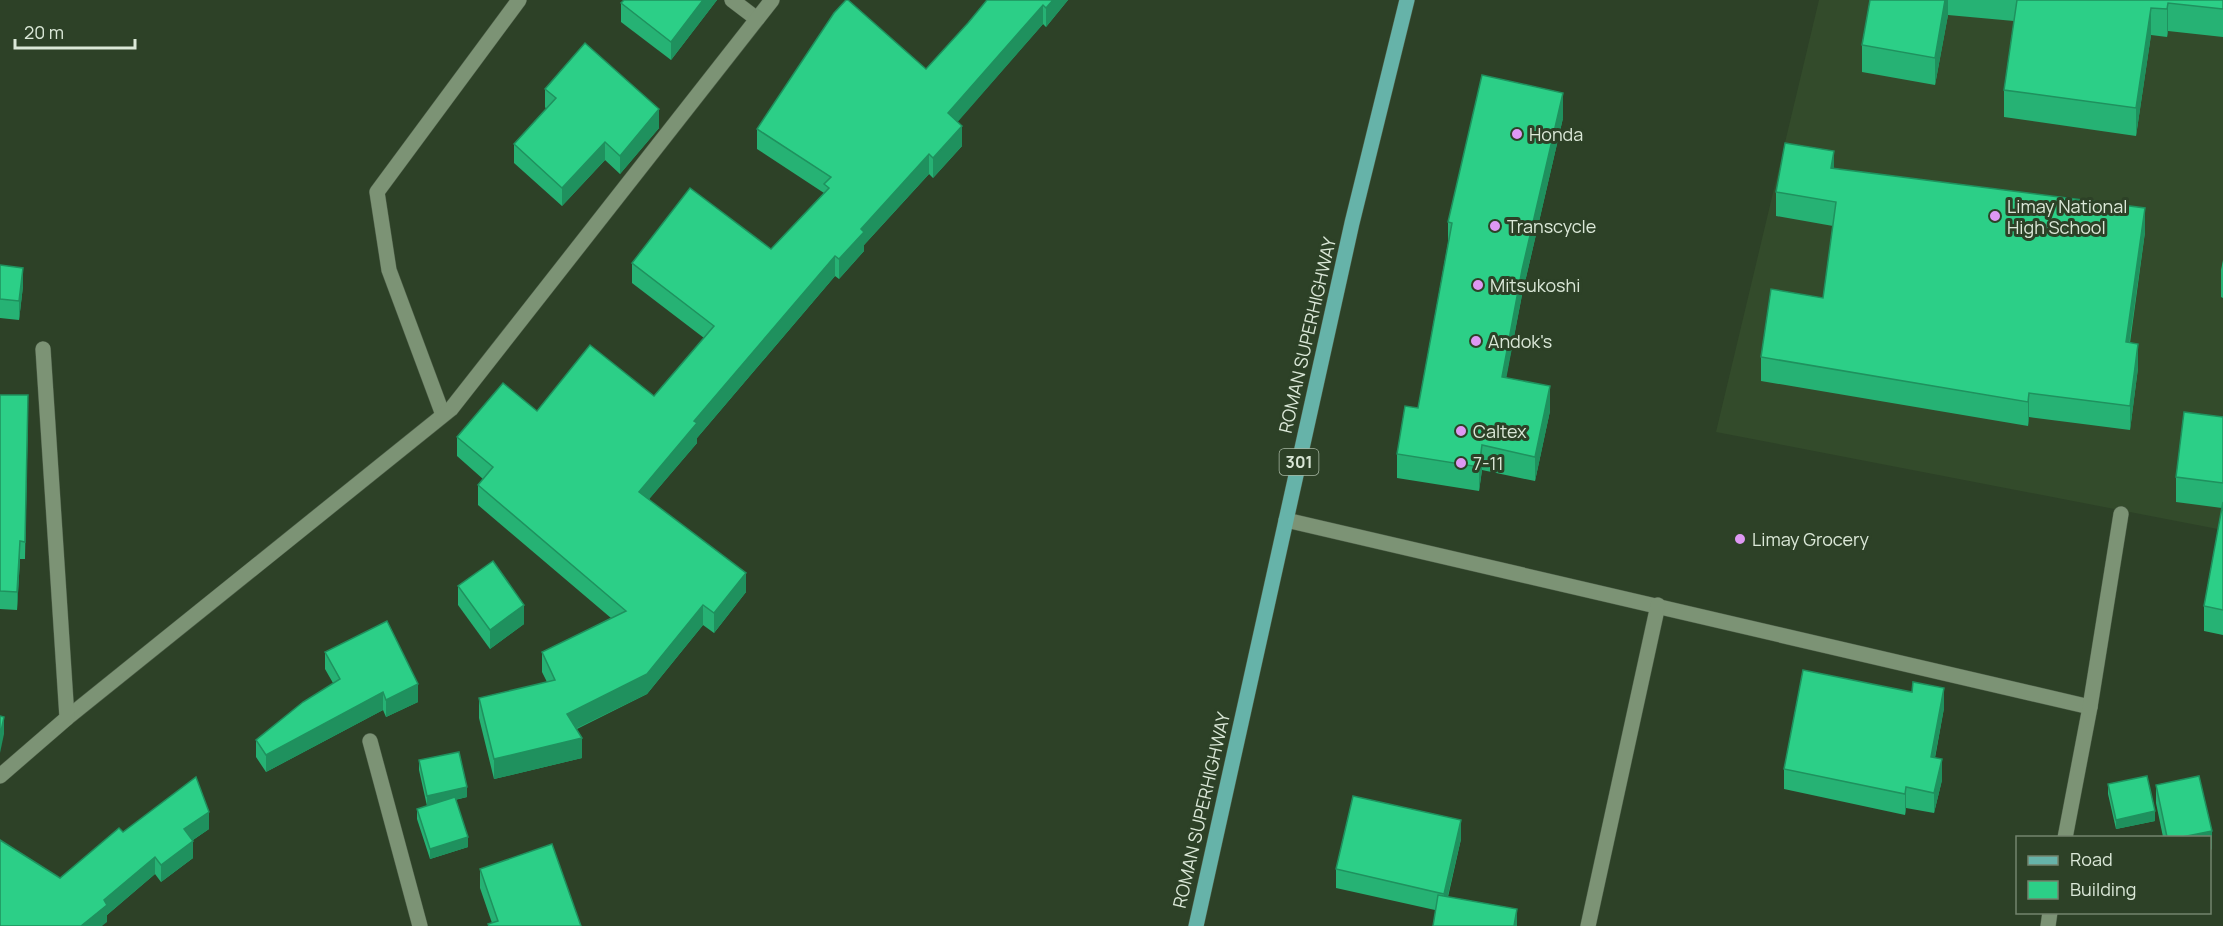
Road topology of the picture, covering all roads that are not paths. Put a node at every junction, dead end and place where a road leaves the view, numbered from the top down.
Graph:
1 (519, 0) edge
2 (732, 0) edge
3 (772, 0) edge
4 (1407, 0) edge
5 (757, 19) junction
6 (43, 349) dead end
7 (443, 416) junction
8 (2121, 514) dead end
9 (1286, 520) junction
10 (1658, 605) junction
11 (2090, 707) junction
12 (67, 718) junction
13 (370, 741) dead end
14 (0, 776) edge
15 (2065, 836) edge
16 (420, 926) edge
17 (1196, 926) edge
18 (1588, 926) edge

1 - 7 street
2 - 5 street
3 - 5 street
4 - 9 main road, ROMAN SUPERHIGHWAY / 301
5 - 7 street
6 - 12 street
7 - 12 street
8 - 11 street
9 - 10 street
9 - 17 main road, ROMAN SUPERHIGHWAY / 301
10 - 11 street
10 - 18 street
11 - 15 street
12 - 14 street
13 - 16 street

